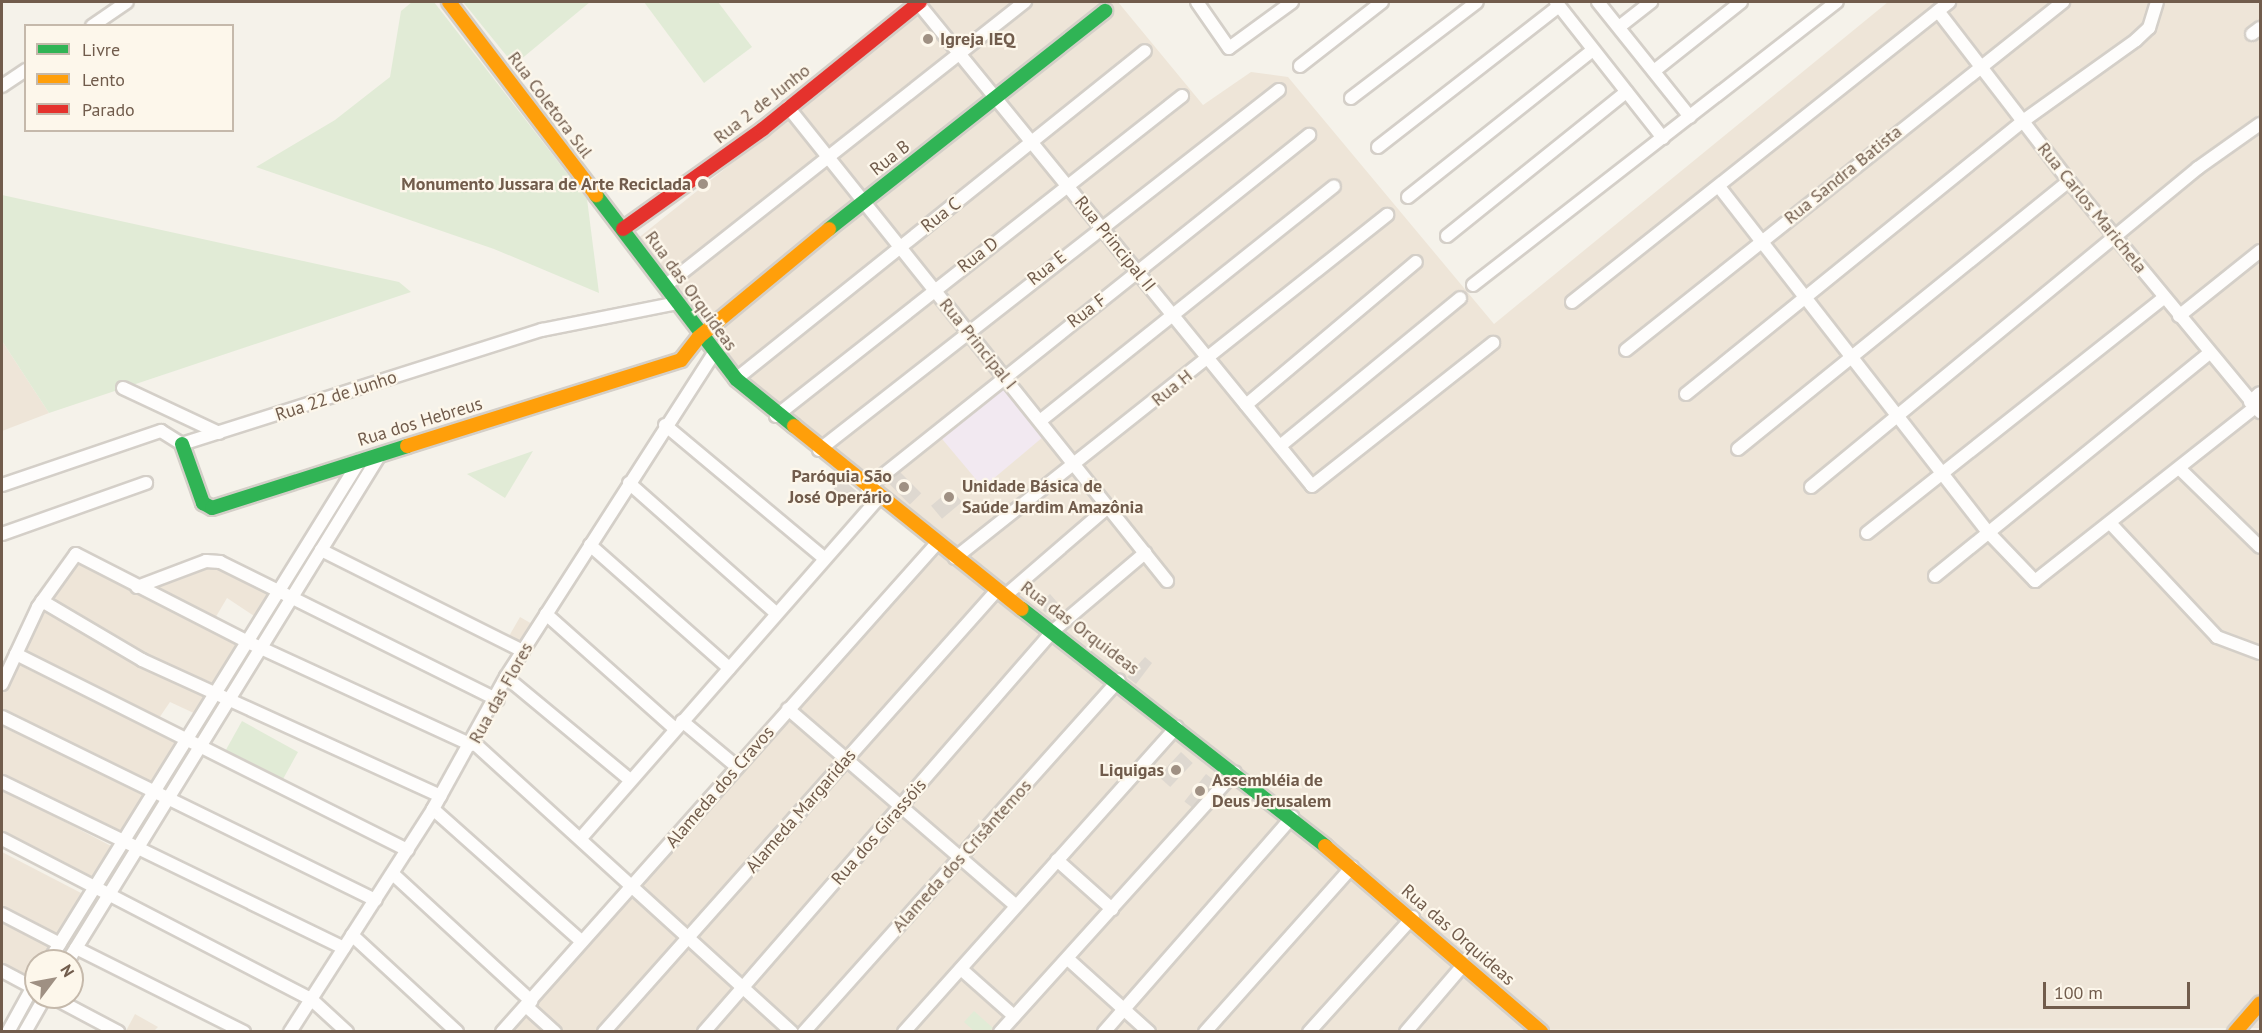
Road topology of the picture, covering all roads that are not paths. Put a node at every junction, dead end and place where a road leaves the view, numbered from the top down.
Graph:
1 (127, 2) edge
2 (449, 2) edge
3 (919, 2) edge
4 (1025, 2) edge
5 (1292, 2) edge
6 (1382, 2) edge
7 (1477, 2) edge
8 (1598, 2) edge
9 (1651, 2) edge
10 (1741, 2) edge
11 (1837, 2) edge
12 (1949, 2) edge
13 (2063, 2) edge
14 (2157, 2) edge
15 (1201, 3) edge
16 (1557, 4) edge
17 (1105, 11) dead end
18 (1938, 11) junction
19 (95, 24) edge
20 (1619, 27) junction
21 (1593, 50) junction
22 (1145, 51) dead end
23 (958, 52) junction
24 (1979, 65) junction
25 (1300, 66) dead end
26 (24, 71) edge
27 (1654, 71) junction
28 (2, 86) edge
29 (1279, 90) dead end
30 (1626, 92) junction
31 (1182, 96) dead end
32 (996, 98) junction
33 (1351, 98) dead end
34 (788, 107) junction
35 (1690, 117) junction
36 (2023, 121) junction
37 (2260, 124) edge
38 (1309, 135) dead end
39 (1662, 138) junction
40 (1032, 143) junction
41 (1378, 147) dead end
42 (831, 160) junction
43 (2069, 181) junction
44 (1068, 186) junction
45 (1334, 186) dead end
46 (1720, 188) junction
47 (1408, 197) dead end
48 (864, 201) junction
49 (1386, 214) dead end
50 (1100, 226) junction
51 (623, 230) junction
52 (1447, 236) dead end
53 (2115, 238) junction
54 (1762, 241) junction
55 (901, 247) junction
56 (2260, 250) edge
57 (1416, 262) dead end
58 (1138, 272) junction
59 (1473, 285) dead end
60 (665, 286) junction
61 (934, 288) junction
62 (1460, 298) dead end
63 (1807, 298) junction
64 (2164, 298) junction
65 (1572, 302) dead end
66 (676, 303) junction
67 (1172, 314) junction
68 (2179, 316) junction
69 (968, 330) junction
70 (699, 337) junction
71 (1493, 344) dead end
72 (1626, 350) dead end
73 (2209, 353) junction
74 (713, 355) junction
75 (1854, 357) junction
76 (1209, 359) junction
77 (1004, 375) junction
78 (736, 379) junction
79 (123, 388) dead end
80 (2260, 393) edge
81 (1686, 394) dead end
82 (1246, 405) junction
83 (2255, 407) edge
84 (1901, 414) junction
85 (776, 416) junction
86 (1040, 421) junction
87 (665, 425) junction
88 (219, 433) junction
89 (182, 444) junction
90 (1280, 446) junction
91 (1738, 448) dead end
92 (819, 450) junction
93 (380, 456) junction
94 (361, 459) junction
95 (1076, 466) junction
96 (2181, 470) junction
97 (1944, 471) junction
98 (146, 483) dead end
99 (629, 483) junction
100 (2, 485) edge
101 (1811, 487) dead end
102 (867, 488) junction
103 (879, 498) junction
104 (1109, 506) junction
105 (2111, 524) junction
106 (1988, 532) junction
107 (1867, 533) dead end
108 (2, 534) edge
109 (937, 543) junction
110 (590, 545) junction
111 (2260, 547) edge
112 (321, 550) junction
113 (1145, 553) junction
114 (824, 558) junction
115 (955, 558) junction
116 (1935, 576) dead end
117 (1167, 581) dead end
118 (137, 587) junction
119 (1002, 592) junction
120 (287, 595) junction
121 (42, 601) junction
122 (775, 612) junction
123 (546, 614) junction
124 (1053, 631) junction
125 (256, 645) junction
126 (523, 651) junction
127 (2260, 653) edge
128 (16, 654) junction
129 (729, 668) junction
130 (506, 677) junction
131 (1119, 680) junction
132 (2, 684) edge
133 (225, 694) junction
134 (498, 700) junction
135 (788, 709) junction
136 (2, 717) edge
137 (679, 725) junction
138 (1177, 727) junction
139 (188, 742) junction
140 (472, 743) junction
141 (200, 747) junction
142 (846, 759) junction
143 (737, 767) junction
144 (1235, 772) junction
145 (629, 779) junction
146 (2, 782) edge
147 (440, 796) junction
148 (160, 798) junction
149 (902, 807) junction
150 (433, 810) junction
151 (1292, 817) junction
152 (580, 838) junction
153 (2, 839) edge
154 (124, 843) junction
155 (138, 848) junction
156 (408, 850) junction
157 (960, 857) junction
158 (1057, 860) junction
159 (1352, 867) junction
160 (393, 874) junction
161 (634, 885) junction
162 (95, 890) junction
163 (107, 897) junction
164 (376, 900) junction
165 (1016, 906) junction
166 (1112, 909) junction
167 (2, 914) edge
168 (1413, 917) junction
169 (352, 935) junction
170 (691, 937) junction
171 (581, 941) junction
172 (60, 944) junction
173 (76, 948) joint
174 (344, 948) junction
175 (57, 949) edge
176 (1068, 959) junction
177 (1464, 964) junction
178 (961, 969) junction
179 (2, 971) edge
180 (24, 981) edge
181 (743, 987) junction
182 (311, 999) junction
183 (2260, 1003) edge
184 (528, 1004) junction
185 (24, 1005) edge
186 (38, 1009) edge
187 (75, 1009) edge
188 (1124, 1009) junction
189 (1014, 1016) junction
190 (8, 1032) edge
191 (25, 1032) edge
192 (118, 1032) edge
193 (244, 1032) edge
194 (290, 1032) edge
195 (347, 1032) edge
196 (457, 1032) edge
197 (502, 1032) edge
198 (555, 1032) edge
199 (604, 1032) edge
200 (704, 1032) edge
201 (792, 1032) edge
202 (804, 1032) edge
203 (904, 1032) edge
204 (1000, 1032) edge
205 (1104, 1032) edge
206 (1149, 1032) edge
207 (1205, 1032) edge
208 (1309, 1032) edge
209 (1406, 1032) edge
210 (1541, 1032) edge
211 (2235, 1032) edge

1 - 19 street
2 - 51 street, Rua Coletora Sul
3 - 23 street, Rua Principal II
3 - 34 street, Rua 2 de Junho
4 - 23 street
5 - 15 street
6 - 25 street
7 - 33 street
8 - 20 street
9 - 20 street
10 - 27 street
11 - 35 street
12 - 18 street
13 - 24 street, Rua Sandra Batista
14 - 36 street
16 - 21 street
16 - 41 street
17 - 32 street, Rua B
18 - 24 street, Rua Carlos Marichela
18 - 46 street
20 - 27 street
21 - 30 street
21 - 47 street
22 - 40 street, Rua C
23 - 32 street, Rua Principal II
23 - 42 street
24 - 36 street, Rua Carlos Marichela
24 - 54 street, Rua Sandra Batista
26 - 28 street
27 - 35 street
29 - 50 street, Rua E
30 - 39 street
30 - 52 street
31 - 44 street, Rua D
32 - 40 street, Rua Principal II
32 - 48 street, Rua B
34 - 42 street, Rua Principal I
34 - 51 street, Rua 2 de Junho
35 - 39 street
36 - 43 street, Rua Carlos Marichela
36 - 63 street
37 - 53 street
38 - 58 street, Rua F
39 - 59 street
40 - 44 street, Rua Principal II
40 - 55 street, Rua C
42 - 48 street, Rua Principal I
42 - 60 street
43 - 53 street, Rua Carlos Marichela
43 - 75 street
44 - 50 street, Rua Principal II
44 - 61 street, Rua D
45 - 67 street
46 - 54 street
46 - 65 street
48 - 55 street, Rua Principal I
48 - 70 street, Rua B
49 - 76 street, Rua H
50 - 58 street, Rua Principal II
50 - 69 street, Rua E
51 - 60 street, Rua das Orquideas
53 - 64 street, Rua Carlos Marichela
53 - 84 street
54 - 63 street
54 - 72 street, Rua Sandra Batista
55 - 61 street, Rua Principal I
55 - 78 street, Rua C
56 - 68 street
57 - 82 street
58 - 67 street, Rua Principal II
58 - 77 street, Rua F
60 - 66 street, Rua das Orquideas
61 - 69 street, Rua Principal I
61 - 85 street, Rua D
62 - 90 street
63 - 75 street
63 - 81 street
64 - 68 street, Rua Carlos Marichela
64 - 97 street
66 - 70 street, Rua das Orquideas
66 - 88 street, Rua 22 de Junho
67 - 76 street, Rua Principal II
67 - 86 street
68 - 73 street, Rua Carlos Marichela
69 - 77 street, Rua Principal I
69 - 92 street, Rua E
70 - 74 street, Rua das Orquideas
70 - 93 street, Rua dos Hebreus
71 - 90 street, Rua Principal II
73 - 83 street, Rua Carlos Marichela
73 - 106 street
74 - 78 street, Rua das Orquideas
74 - 87 street, Rua das Flores
75 - 84 street
75 - 91 street
76 - 82 street, Rua Principal II
76 - 95 street, Rua H
77 - 86 street, Rua Principal I
77 - 102 street, Rua F
78 - 85 street, Rua das Orquideas
79 - 88 street
80 - 83 street
82 - 90 street, Rua Principal II
83 - 96 street
84 - 97 street
84 - 101 street
85 - 92 street, Rua das Orquideas
86 - 95 street, Rua Principal I
87 - 99 street, Rua das Flores
87 - 114 street
88 - 89 street, Rua 22 de Junho
89 - 94 street, Rua dos Hebreus
89 - 100 street
92 - 102 street, Rua das Orquideas
93 - 94 street, Rua dos Hebreus
93 - 112 street
94 - 120 street
95 - 104 street, Rua Principal I
95 - 115 street, Rua H
96 - 105 street
96 - 111 street
97 - 106 street
97 - 107 street
98 - 108 street
99 - 110 street, Rua das Flores
99 - 122 street
102 - 103 street, Rua das Orquideas
103 - 109 street, Rua das Orquideas
103 - 114 street
104 - 113 street, Rua Principal I
104 - 119 street, Alameda Margaridas
105 - 106 street
105 - 127 street
106 - 116 street
109 - 115 street, Rua das Orquideas
109 - 135 street, Alameda dos Cravos
110 - 123 street, Rua das Flores
110 - 129 street
112 - 120 street
112 - 126 street
113 - 117 street, Rua Principal I
113 - 124 street, Rua dos Girassóis
114 - 122 street
115 - 119 street, Rua das Orquideas
118 - 120 street
118 - 121 street
118 - 125 street
119 - 124 street, Rua das Orquideas
119 - 142 street, Alameda Margaridas
120 - 125 street
120 - 134 street
121 - 128 street
121 - 133 street
122 - 129 street
123 - 126 street, Rua das Flores
123 - 137 street
124 - 131 street, Rua das Orquideas
124 - 149 street, Rua dos Girassóis
125 - 133 street
125 - 140 street
126 - 130 street, Rua das Flores
128 - 132 street
128 - 139 street
129 - 137 street
130 - 134 street, Rua das Flores
130 - 145 street
131 - 138 street, Rua das Orquideas
131 - 157 street, Alameda dos Crisântemos
133 - 139 street
133 - 141 street
133 - 147 street
134 - 140 street, Rua das Flores
135 - 142 street
135 - 143 street, Alameda dos Cravos
136 - 148 street
137 - 143 street
137 - 145 street
138 - 144 street, Rua das Orquideas
138 - 158 street
139 - 141 street
139 - 148 street
140 - 147 street, Rua das Flores
140 - 152 street
141 - 148 street
141 - 156 street
142 - 149 street
142 - 170 street, Alameda Margaridas
143 - 161 street, Alameda dos Cravos
144 - 151 street, Rua das Orquideas
144 - 166 street
145 - 152 street
146 - 154 street
147 - 150 street, Rua das Flores
148 - 154 street
148 - 155 street
148 - 164 street
149 - 157 street
149 - 181 street, Rua dos Girassóis
150 - 156 street, Rua das Flores
150 - 171 street
151 - 159 street, Rua das Orquideas
151 - 188 street
152 - 161 street
153 - 162 street
154 - 155 street
154 - 162 street
155 - 163 street
155 - 174 street
156 - 160 street, Rua das Flores
157 - 165 street
157 - 202 street, Alameda dos Crisântemos
158 - 165 street
158 - 166 street
159 - 168 street, Rua das Orquideas
159 - 207 street
160 - 164 street, Rua das Flores
160 - 184 street
161 - 170 street
161 - 171 street, Alameda dos Cravos
162 - 163 street
162 - 172 street
163 - 173 street
163 - 182 street
164 - 169 street, Rua das Flores
165 - 178 street
166 - 176 street
167 - 172 street
168 - 177 street, Rua das Orquideas
168 - 208 street
169 - 174 street, Rua das Flores
169 - 196 street
170 - 181 street
170 - 199 street, Alameda Margaridas
171 - 184 street, Alameda dos Cravos
172 - 175 street
173 - 193 street
174 - 182 street, Rua das Flores
176 - 188 street
176 - 189 street
177 - 209 street
177 - 210 street, Rua das Orquideas
178 - 189 street
178 - 203 street
179 - 180 street
181 - 200 street, Rua dos Girassóis
181 - 201 street
182 - 194 street, Rua das Flores
182 - 195 street
183 - 211 street
184 - 197 street, Alameda dos Cravos
184 - 198 street
185 - 190 street
186 - 191 street
187 - 192 street
188 - 205 street
188 - 206 street
189 - 204 street

